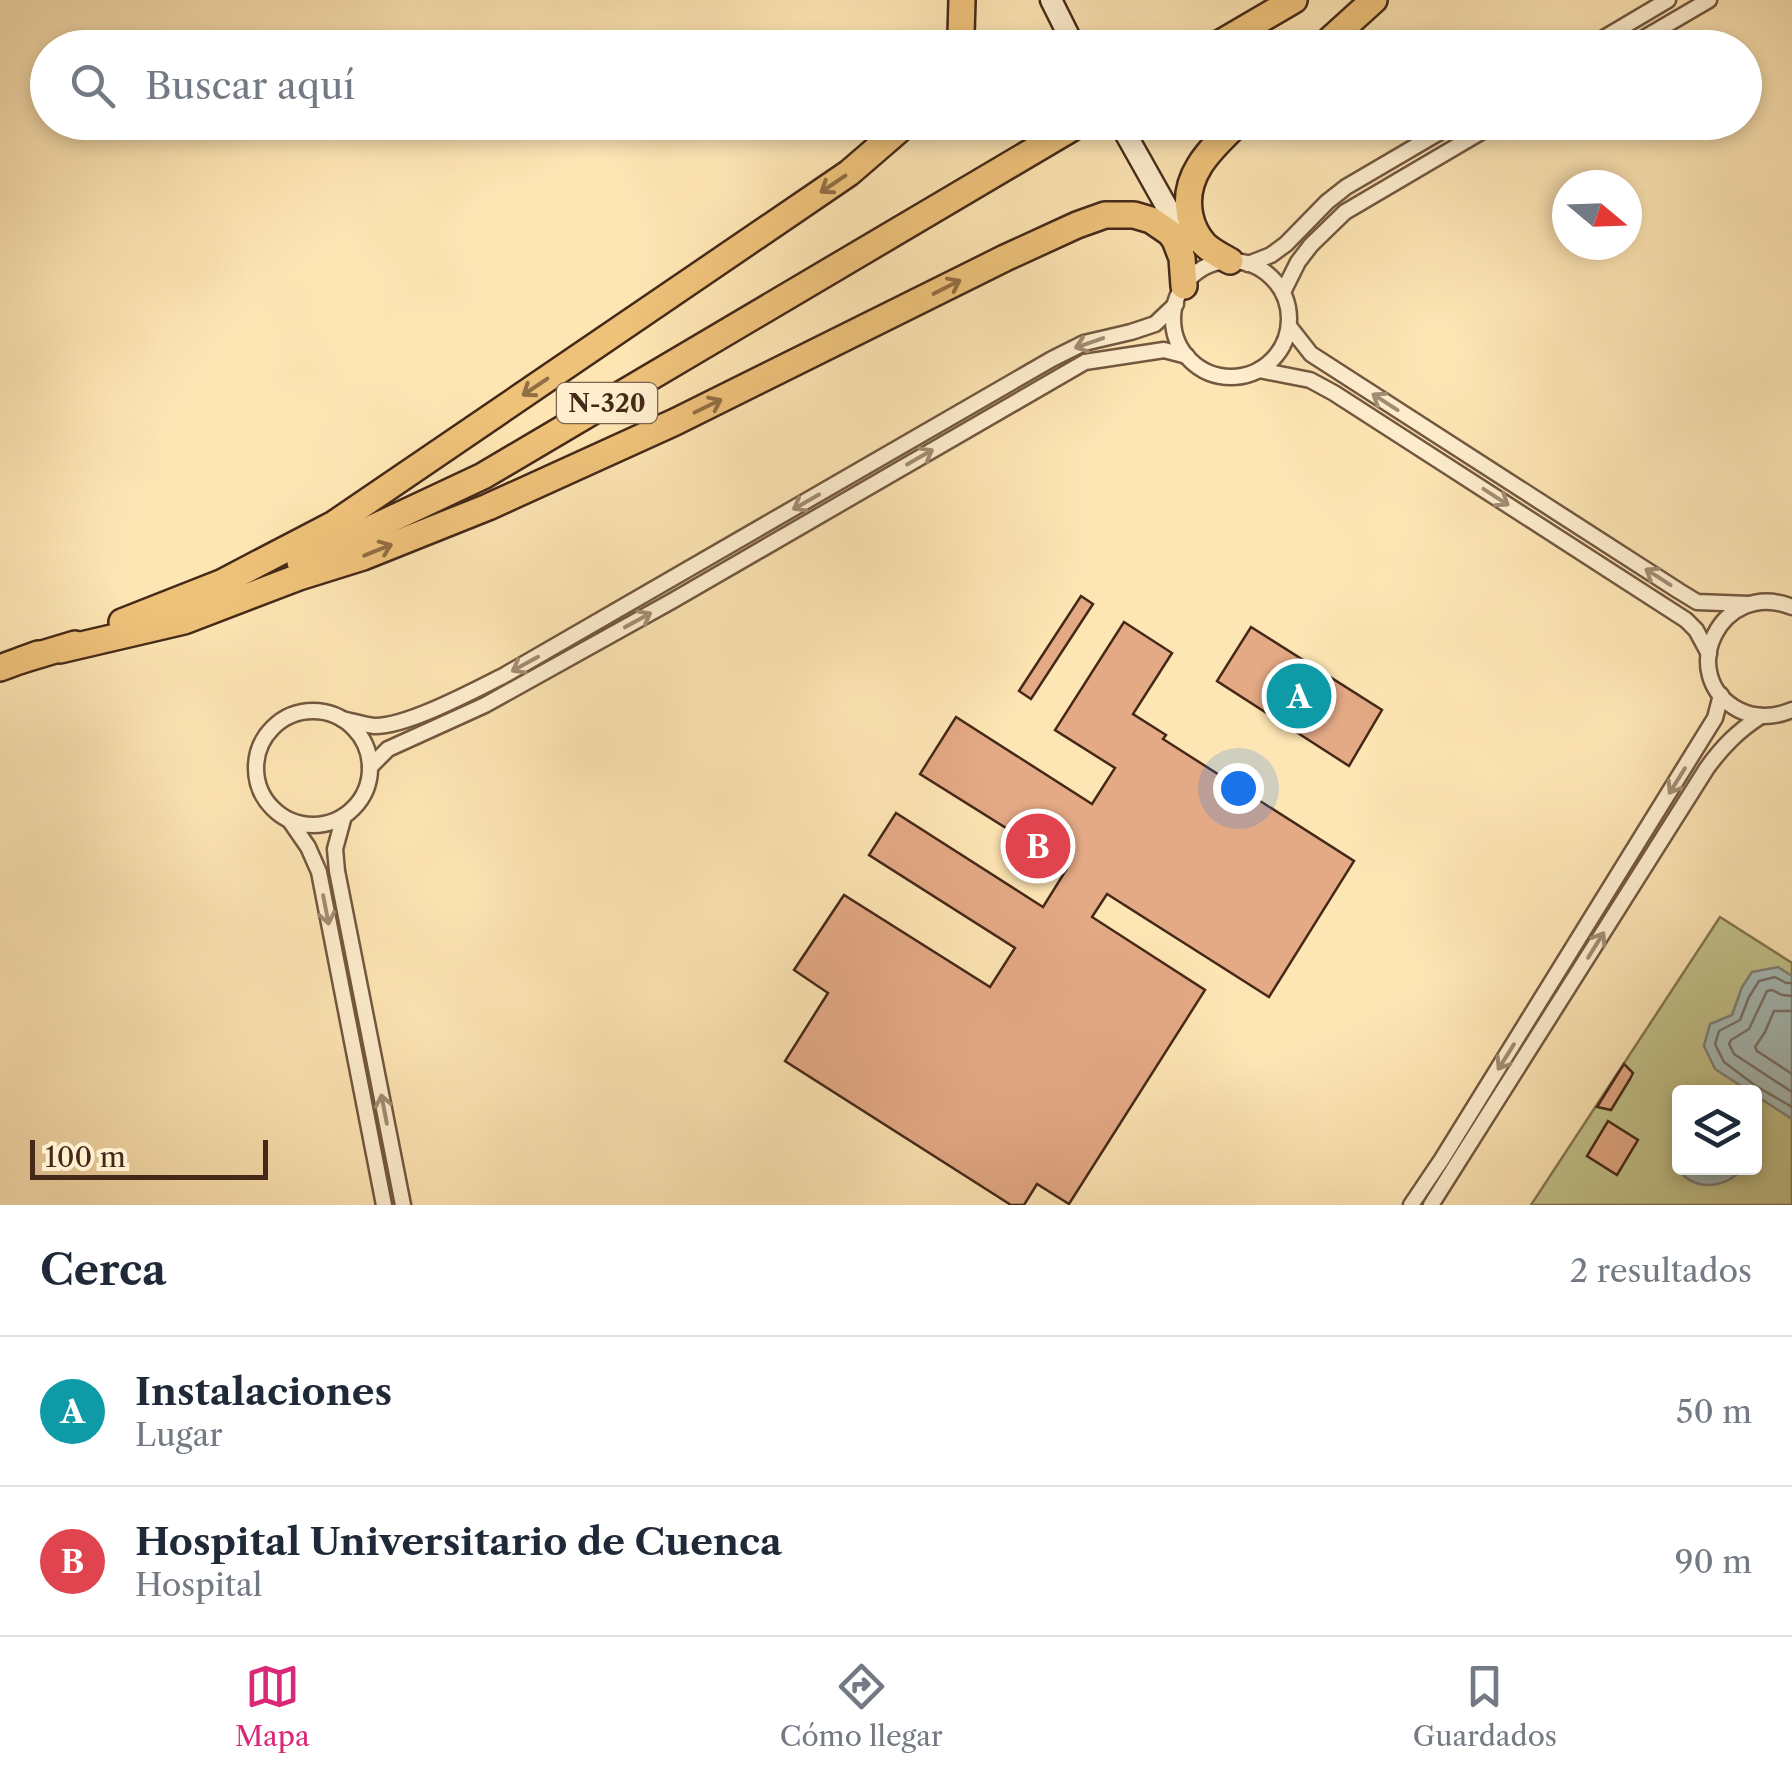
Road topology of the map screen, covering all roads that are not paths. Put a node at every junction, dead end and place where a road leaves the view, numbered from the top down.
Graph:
1 (962, 0) edge
2 (1294, 0) edge
3 (1374, 0) edge
4 (1668, 0) edge
5 (1709, 0) edge
6 (1050, 5) edge
7 (961, 30) edge
8 (1065, 30) edge
9 (1243, 30) edge
10 (1341, 30) edge
11 (1617, 30) edge
12 (1658, 30) edge
13 (887, 140) edge
14 (1052, 140) edge
15 (1129, 140) edge
16 (1222, 140) edge
17 (1426, 140) edge
18 (1467, 140) edge
19 (1184, 235) junction
20 (1232, 263) junction
21 (1185, 288) junction
22 (1283, 292) junction
23 (1289, 326) junction
24 (1187, 356) junction
25 (1258, 370) junction
26 (1792, 589) edge
27 (1772, 602) junction
28 (1748, 604) junction
29 (1792, 608) edge
30 (116, 631) junction
31 (60, 650) junction
32 (1709, 654) junction
33 (11, 664) edge
34 (1721, 695) junction
35 (1792, 710) edge
36 (1760, 716) junction
37 (342, 719) junction
38 (370, 766) junction
39 (344, 816) junction
40 (290, 820) junction
41 (384, 1205) edge
42 (403, 1205) edge
43 (1411, 1205) edge
44 (1432, 1205) edge

1 - 7 highway
2 - 9 highway
3 - 10 highway
4 - 11 street
5 - 12 street
6 - 8 street
13 -> 30 highway
14 - 31 highway, N-320
15 - 19 street
16 - 20 highway
17 - 20 street
18 - 22 street
19 - 20 street
19 - 21 street
20 - 21 street
20 - 22 street
21 - 24 street
30 -> 21 highway
21 -> 37 street
22 - 23 street
23 - 25 street
28 -> 23 street
24 - 25 street
38 -> 24 street
25 -> 32 street
26 - 27 street
27 - 28 street
27 - 29 street
28 - 32 street
30 - 31 highway, N-320
30 - 33 highway, N-320
31 - 33 highway, N-320
32 - 34 street
34 - 36 street
34 -> 43 street
35 - 36 street
44 -> 36 street
37 - 38 street
37 - 40 street
38 - 39 street
39 - 40 street
42 -> 39 street
40 -> 41 street

